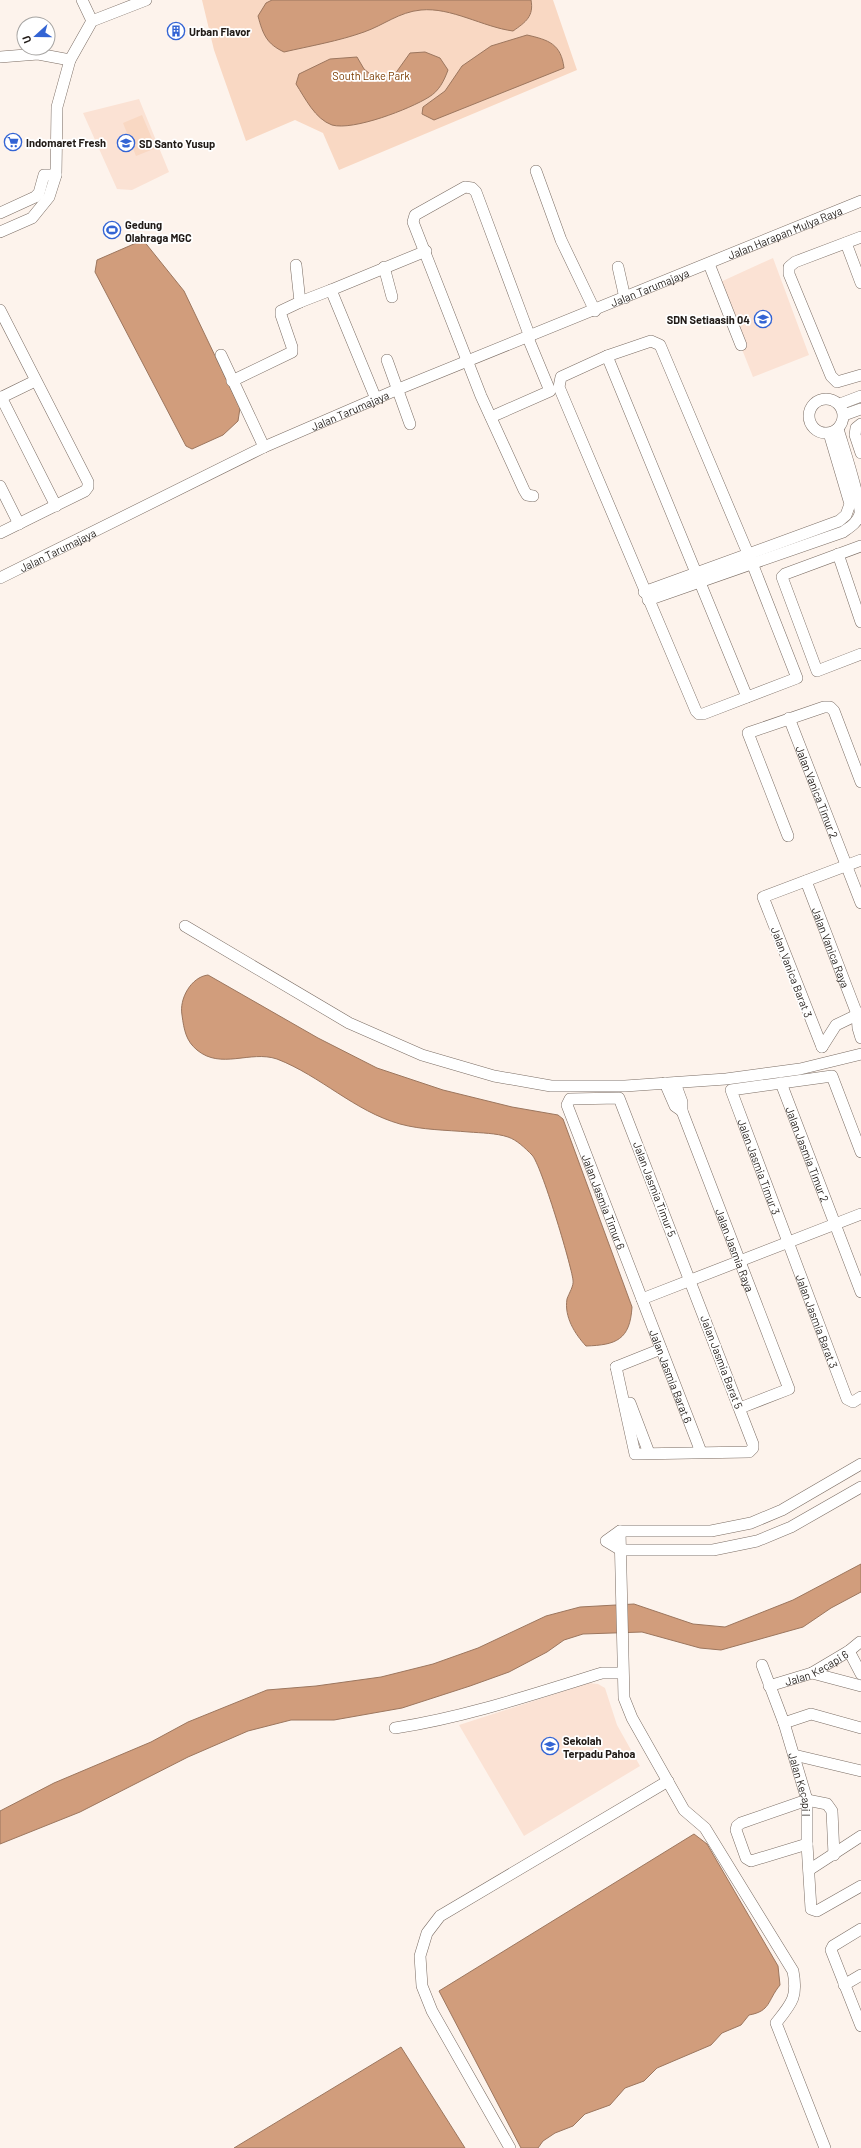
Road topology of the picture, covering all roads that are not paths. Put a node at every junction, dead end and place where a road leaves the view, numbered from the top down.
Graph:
1 (82, 0) edge
2 (146, 0) edge
3 (92, 21) junction
4 (0, 57) edge
5 (70, 60) junction
6 (536, 171) dead end
7 (56, 175) junction
8 (861, 201) edge
9 (0, 213) edge
10 (0, 232) edge
11 (860, 240) edge
12 (846, 243) junction
13 (426, 250) junction
14 (709, 264) junction
15 (296, 266) dead end
16 (384, 267) junction
17 (618, 267) dead end
18 (861, 283) edge
19 (331, 290) junction
20 (625, 294) junction
21 (392, 297) dead end
22 (300, 302) junction
23 (594, 309) junction
24 (1, 314) edge
25 (528, 335) junction
26 (741, 345) dead end
27 (221, 355) dead end
28 (607, 356) junction
29 (467, 358) junction
30 (387, 360) dead end
31 (861, 375) edge
32 (35, 381) junction
33 (232, 381) junction
34 (395, 386) junction
35 (375, 396) junction
36 (861, 396) edge
37 (1, 398) edge
38 (840, 404) junction
39 (861, 408) edge
40 (844, 416) junction
41 (491, 417) junction
42 (410, 424) dead end
43 (861, 424) edge
44 (834, 431) junction
45 (262, 442) junction
46 (861, 453) edge
47 (0, 486) edge
48 (533, 496) dead end
49 (56, 506) junction
50 (19, 524) junction
51 (0, 533) edge
52 (861, 545) edge
53 (838, 554) junction
54 (750, 559) junction
55 (0, 578) edge
56 (698, 578) junction
57 (646, 596) junction
58 (861, 622) edge
59 (861, 654) edge
60 (747, 697) junction
61 (789, 718) junction
62 (861, 782) edge
63 (788, 836) dead end
64 (861, 860) edge
65 (846, 865) junction
66 (806, 881) junction
67 (861, 903) edge
68 (185, 926) dead end
69 (860, 1016) edge
70 (861, 1038) edge
71 (861, 1054) edge
72 (670, 1083) junction
73 (781, 1083) junction
74 (567, 1105) joint
75 (861, 1152) edge
76 (861, 1214) edge
77 (835, 1224) junction
78 (788, 1242) junction
79 (740, 1261) junction
80 (690, 1280) junction
81 (861, 1292) edge
82 (642, 1299) junction
83 (661, 1349) junction
84 (616, 1367) junction
85 (861, 1397) edge
86 (740, 1408) junction
87 (701, 1452) junction
88 (649, 1454) junction
89 (861, 1464) edge
90 (861, 1487) edge
91 (621, 1550) junction
92 (860, 1642) dead end
93 (849, 1650) junction
94 (762, 1665) dead end
95 (622, 1673) junction
96 (812, 1673) junction
97 (861, 1674) edge
98 (769, 1686) junction
99 (861, 1686) edge
100 (784, 1723) junction
101 (395, 1728) dead end
102 (861, 1728) edge
103 (794, 1755) junction
104 (861, 1771) edge
105 (668, 1781) junction
106 (807, 1800) junction
107 (861, 1836) edge
108 (806, 1844) junction
109 (834, 1855) junction
110 (809, 1870) junction
111 (861, 1886) edge
112 (861, 1929) edge
113 (861, 1975) edge
114 (844, 1985) junction
115 (861, 2026) edge
116 (510, 2148) edge
117 (825, 2148) edge

1 - 3 street
2 - 3 street
3 - 5 street
4 - 5 street
5 - 7 street
6 - 23 street
7 - 9 street
7 - 10 street
8 - 14 street, Jalan Harapan Mulya Raya
11 - 12 street
12 - 18 street
12 - 31 street
13 - 16 street
13 - 25 street
13 - 29 street
14 - 20 street, Jalan Tarumajaya
14 - 26 street
15 - 22 street
16 - 19 street
16 - 21 street
17 - 20 street
19 - 22 street
19 - 35 street
20 - 23 street, Jalan Tarumajaya
22 - 33 street
23 - 25 street, Jalan Tarumajaya
24 - 32 street
25 - 29 street, Jalan Tarumajaya
25 - 41 street
27 - 33 street
28 - 54 street
28 - 56 street
28 - 57 street
29 - 34 street, Jalan Tarumajaya
29 - 41 street
30 - 34 street
32 - 37 street
32 - 49 street
33 - 45 street
34 - 35 street, Jalan Tarumajaya
34 - 42 street
35 - 45 street, Jalan Tarumajaya
36 - 38 street
37 - 49 street
38 - 40 street
38 - 44 street
39 - 40 street
40 - 44 street
41 - 48 street
43 - 46 street
44 - 54 street
45 - 55 street, Jalan Tarumajaya
47 - 50 street
49 - 50 street
50 - 51 street
52 - 53 street
53 - 58 street
53 - 59 street
54 - 56 street
54 - 60 street
56 - 57 street
56 - 60 street
57 - 60 street
61 - 62 street
61 - 63 street
61 - 65 street, Jalan Vanica Timur 2
64 - 65 street
65 - 66 street
65 - 67 street, Jalan Vanica Timur 2
66 - 69 street, Jalan Vanica Raya
66 - 69 street, Jalan Vanica Barat 3
68 - 72 street
69 - 70 street, Jalan Vanica Raya
71 - 72 street
72 - 79 street, Jalan Jasmia Raya
73 - 75 street
73 - 77 street, Jalan Jasmia Timur 2
73 - 78 street, Jalan Jasmia Timur 3
74 - 80 street, Jalan Jasmia Timur 5
74 - 82 street, Jalan Jasmia Timur 6
76 - 77 street
77 - 78 street
77 - 81 street, Jalan Jasmia Timur 2
78 - 79 street
78 - 85 street, Jalan Jasmia Barat 3
79 - 80 street
79 - 86 street, Jalan Jasmia Raya
80 - 82 street
80 - 86 street, Jalan Jasmia Barat 5
82 - 83 street, Jalan Jasmia Barat 6
83 - 84 street
83 - 87 street, Jalan Jasmia Barat 6
84 - 88 street
84 - 88 street
86 - 87 street, Jalan Jasmia Barat 5
87 - 88 street
89 - 91 street
90 - 91 street
91 - 95 street
92 - 93 street, Jalan Kecapi 6
93 - 96 street, Jalan Kecapi 6
93 - 97 street
94 - 98 street, Jalan Kecapi I
95 - 101 street
95 - 105 street
96 - 98 street, Jalan Kecapi 6
96 - 99 street
98 - 100 street, Jalan Kecapi I
100 - 102 street
100 - 103 street, Jalan Kecapi I
103 - 104 street
103 - 106 street, Jalan Kecapi I
105 - 116 street
105 - 117 street
106 - 108 street, Jalan Kecapi I
106 - 108 street
106 - 109 street
107 - 109 street
108 - 110 street, Jalan Kecapi I
109 - 110 street
110 - 111 street, Jalan Kecapi I
112 - 114 street
113 - 114 street
114 - 115 street

